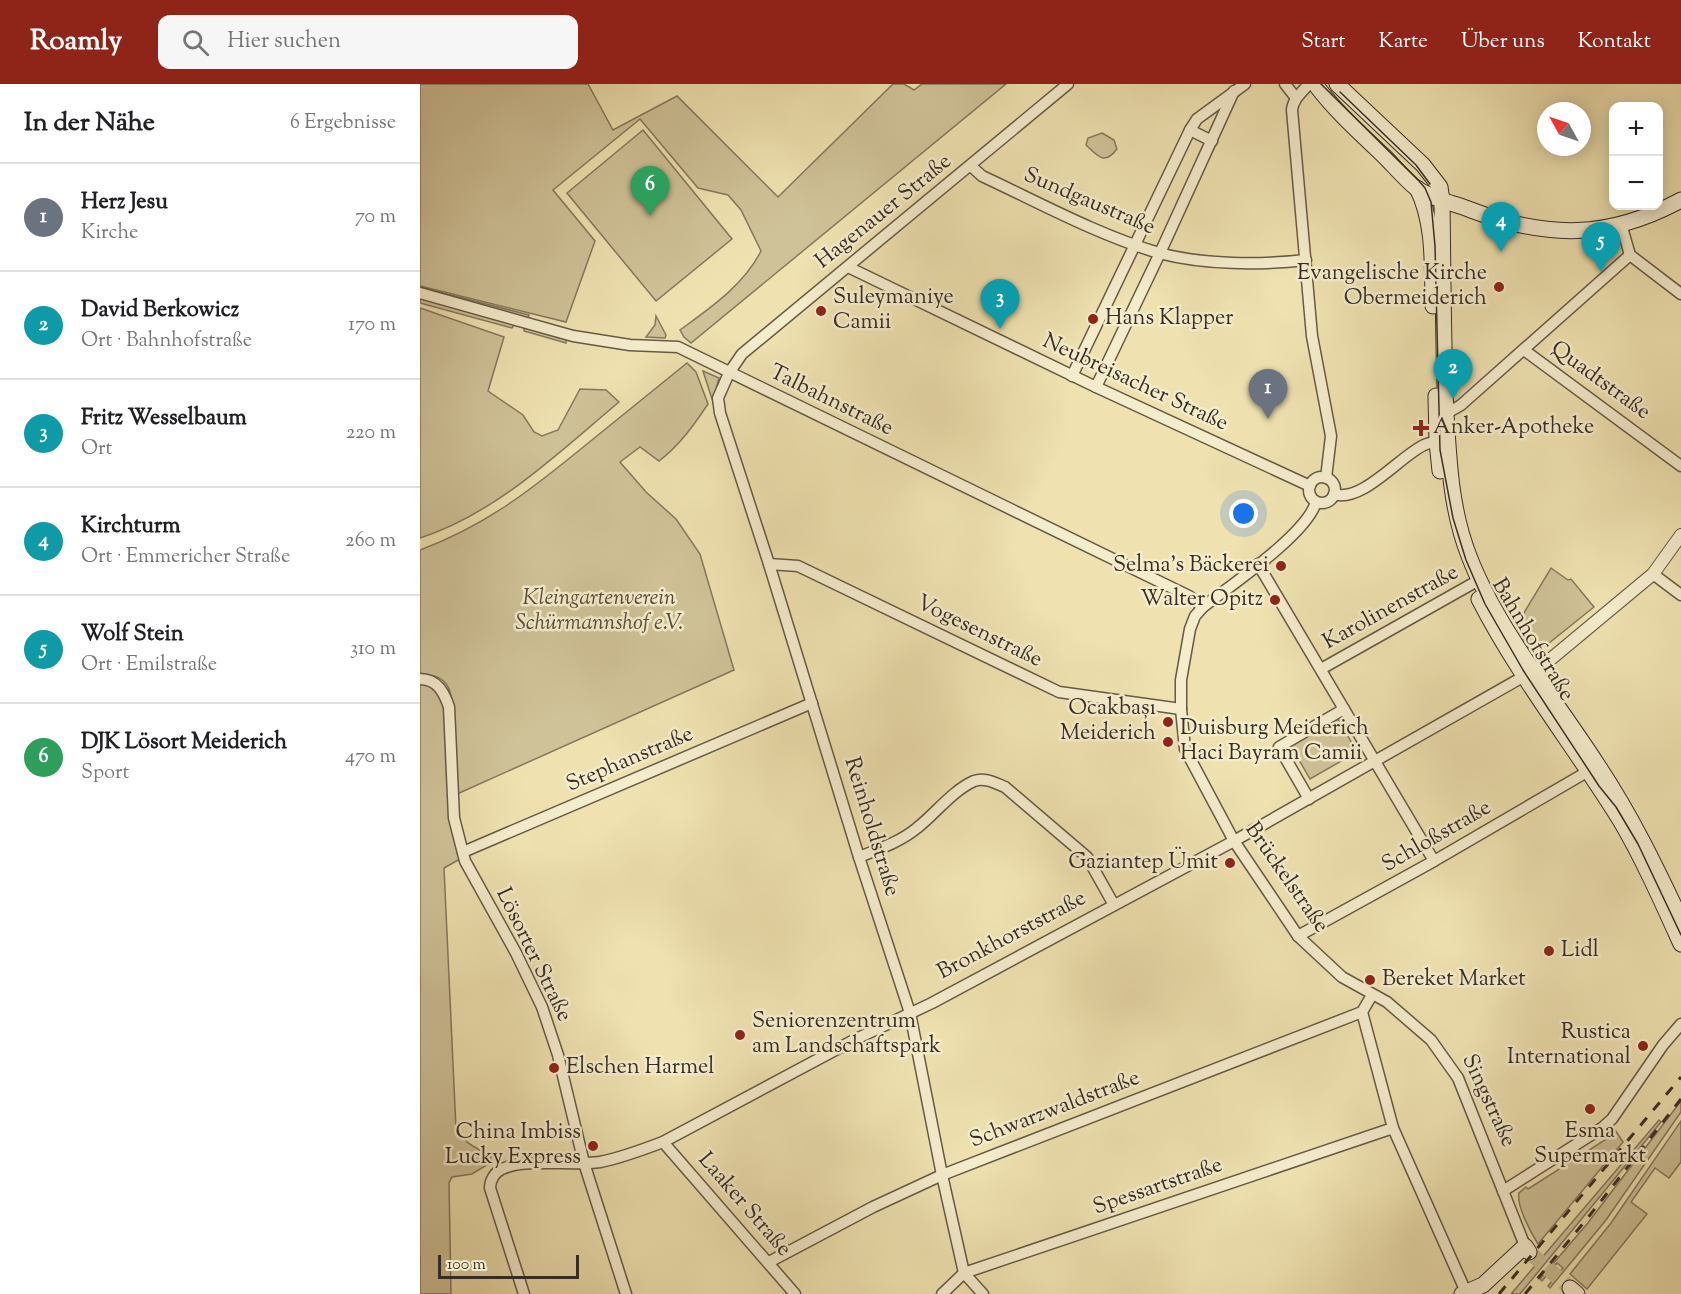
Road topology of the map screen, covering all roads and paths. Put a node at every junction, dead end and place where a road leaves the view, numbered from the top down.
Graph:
1 (1068, 84) edge
2 (1245, 84) edge
3 (1285, 84) edge
4 (1309, 84) edge
5 (1315, 84) edge
6 (1337, 84) edge
7 (1234, 91) junction
8 (1296, 98) junction
9 (1190, 130) junction
10 (1212, 141) junction
11 (971, 166) junction
12 (1433, 176) junction
13 (1417, 188) junction
14 (1681, 200) edge
15 (1442, 201) junction
16 (1470, 210) junction
17 (1621, 224) junction
18 (1135, 244) junction
19 (1160, 253) junction
20 (1630, 255) junction
21 (1306, 260) junction
22 (848, 267) junction
23 (420, 293) edge
24 (1681, 294) edge
25 (1524, 350) junction
26 (729, 373) junction
27 (1072, 376) junction
28 (1440, 376) junction
29 (1096, 387) junction
30 (1441, 413) junction
31 (1442, 442) junction
32 (1681, 466) edge
33 (1326, 478) junction
34 (1310, 486) junction
35 (1334, 494) junction
36 (1316, 502) junction
37 (1681, 535) edge
38 (769, 564) junction
39 (1258, 564) junction
40 (1653, 574) junction
41 (1475, 582) junction
42 (1681, 595) edge
43 (1203, 607) junction
44 (1321, 669) junction
45 (1529, 673) junction
46 (420, 679) edge
47 (812, 703) junction
48 (1181, 709) junction
49 (1344, 709) junction
50 (1374, 762) junction
51 (1590, 770) junction
52 (1615, 793) junction
53 (1308, 799) junction
54 (1234, 841) junction
55 (463, 852) junction
56 (859, 857) junction
57 (1434, 861) junction
58 (1114, 905) junction
59 (1681, 920) edge
60 (1298, 936) junction
61 (1681, 944) edge
62 (1372, 995) junction
63 (1362, 1012) junction
64 (910, 1013) junction
65 (1681, 1024) edge
66 (1393, 1128) junction
67 (663, 1142) junction
68 (584, 1163) junction
69 (942, 1175) junction
70 (1503, 1191) junction
71 (1527, 1249) joint
72 (769, 1262) junction
73 (964, 1273) junction
74 (1464, 1293) edge
75 (524, 1294) edge
76 (626, 1294) edge
77 (795, 1294) edge
78 (942, 1294) edge
79 (983, 1294) edge

1 - 11 street, Hagenauer Straße
2 - 7 street
3 - 8 street
4 - 8 street
5 - 13 main road
6 - 12 main road
7 - 9 street
7 - 10 street
8 - 21 street
9 - 10 street
9 - 18 street
10 - 19 street
11 - 18 street, Sundgaustraße
11 - 22 street, Hagenauer Straße
12 - 15 main road, Bahnhofstraße
12 - 16 main road
13 - 15 main road
13 - 28 main road, Bahnhofstraße
14 - 17 main road
15 - 16 main road
15 - 28 main road, Bahnhofstraße
16 - 17 main road
17 - 20 street
18 - 19 street, Sundgaustraße
18 - 27 street
19 - 21 street, Sundgaustraße
19 - 29 street
20 - 24 street
20 - 25 street
21 - 33 street
22 - 26 street, Hagenauer Straße
22 - 27 street, Neubreisacher Straße
23 - 26 street, Talbahnstraße
25 - 30 street
25 - 32 street, Quadtstraße
26 - 38 street, Reinholdstraße
26 - 43 street, Talbahnstraße
27 - 29 street, Neubreisacher Straße
28 - 30 main road, Bahnhofstraße
29 - 34 street, Neubreisacher Straße
30 - 31 main road, Bahnhofstraße
31 - 35 street
31 - 41 main road, Bahnhofstraße
33 - 34 street
33 - 35 street
34 - 36 street
35 - 36 street
36 - 39 street, Brückelstraße
37 - 40 street, Bronkhorststraße
38 - 47 street, Reinholdstraße
38 - 48 street, Vogesenstraße
39 - 43 street, Brückelstraße
39 - 44 street
40 - 42 street
40 - 45 street, Bronkhorststraße
41 - 44 street, Karolinenstraße
41 - 45 main road, Bahnhofstraße
43 - 48 street, Brückelstraße
44 - 49 street
45 - 50 street, Bronkhorststraße
45 - 51 main road, Bahnhofstraße
45 - 52 main road, Bahnhofstraße
46 - 55 street, Lösorter Straße
47 - 55 street, Stephanstraße
47 - 56 street, Reinholdstraße
48 - 54 street, Brückelstraße
49 - 50 street
49 - 53 street
50 - 53 street, Bronkhorststraße
50 - 57 street
51 - 52 street, Bahnhofstraße
51 - 57 street, Schloßstraße
51 - 61 main road, Bahnhofstraße
52 - 59 main road, Bahnhofstraße
53 - 54 street, Bronkhorststraße
54 - 58 street, Bronkhorststraße
54 - 60 street, Brückelstraße
55 - 68 street, Lösorter Straße
56 - 58 street
56 - 64 street, Reinholdstraße
57 - 60 street, Schloßstraße
58 - 64 street, Bronkhorststraße
60 - 62 street, Brückelstraße
62 - 63 street
62 - 70 street, Singstraße
63 - 66 street
63 - 69 street, Schwarzwaldstraße
64 - 67 street, Bronkhorststraße
64 - 69 street, Reinholdstraße
65 - 70 street
66 - 73 street, Spessartstraße
66 - 74 street
67 - 68 street, Bronkhorststraße
67 - 72 street, Laaker Straße
68 - 75 street, Bronkhorststraße
68 - 76 street, Lösorter Straße
69 - 72 street, Schwarzwaldstraße
69 - 73 street, Reinholdstraße
70 - 71 street, Singstraße
71 - 74 main road
72 - 77 street, Laaker Straße
73 - 78 street, Spessartstraße
73 - 79 street, Reinholdstraße

